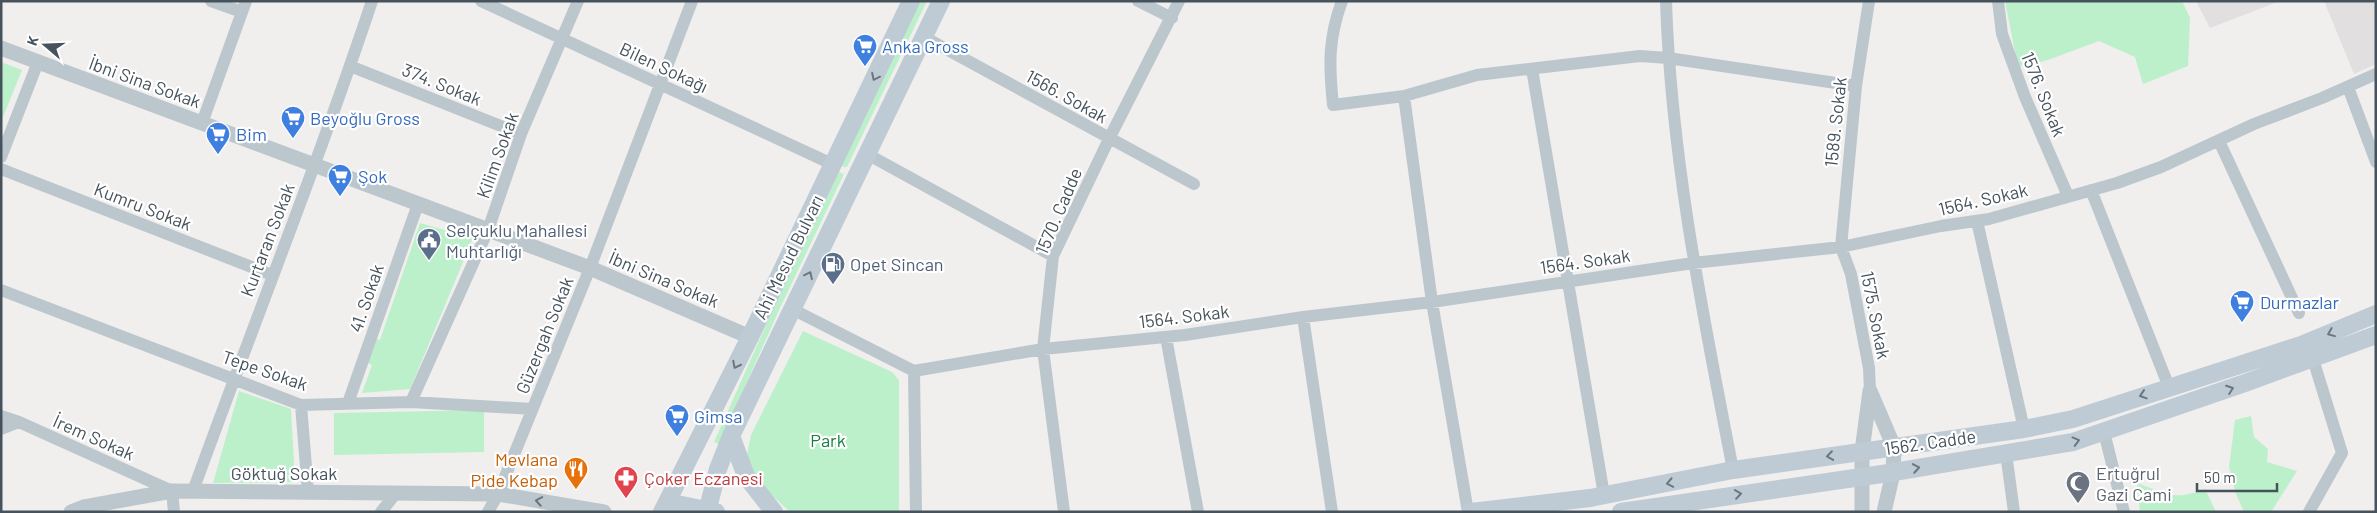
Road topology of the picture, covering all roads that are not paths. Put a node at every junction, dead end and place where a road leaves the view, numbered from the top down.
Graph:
1 (211, 1) edge
2 (372, 1) edge
3 (480, 1) edge
4 (578, 1) edge
5 (692, 1) edge
6 (911, 1) edge
7 (941, 1) edge
8 (1138, 1) edge
9 (1179, 1) edge
10 (1342, 1) edge
11 (1666, 1) edge
12 (1869, 1) edge
13 (1998, 1) edge
14 (244, 7) edge
15 (1172, 18) junction
16 (924, 37) junction
17 (562, 39) junction
18 (1, 48) edge
19 (1668, 58) junction
20 (38, 62) junction
21 (350, 66) junction
22 (1532, 69) junction
23 (2376, 74) edge
24 (661, 86) junction
25 (1856, 86) junction
26 (2348, 87) junction
27 (1404, 96) junction
28 (202, 123) junction
29 (521, 134) junction
30 (1109, 139) junction
31 (2219, 141) junction
32 (867, 154) junction
33 (1, 156) edge
34 (2376, 162) edge
35 (832, 164) junction
36 (314, 165) junction
37 (1, 169) edge
38 (1194, 184) dead end
39 (2092, 190) junction
40 (2068, 196) junction
41 (418, 204) junction
42 (1977, 221) junction
43 (488, 230) junction
44 (1841, 247) junction
45 (1053, 256) junction
46 (1693, 263) junction
47 (590, 268) junction
48 (272, 275) junction
49 (1567, 281) junction
50 (1, 290) edge
51 (1432, 302) junction
52 (792, 309) junction
53 (2299, 314) dead end
54 (2376, 314) edge
55 (1303, 317) junction
56 (2376, 334) edge
57 (750, 337) junction
58 (1166, 337) junction
59 (1043, 349) junction
60 (2313, 359) junction
61 (914, 371) junction
62 (233, 379) junction
63 (2169, 387) junction
64 (1870, 391) junction
65 (411, 402) junction
66 (348, 403) junction
67 (301, 405) junction
68 (532, 409) junction
69 (1, 416) edge
70 (19, 422) junction
71 (2024, 429) junction
72 (1, 430) edge
73 (2104, 432) junction
74 (731, 436) junction
75 (1894, 447) junction
76 (1862, 451) junction
77 (2006, 453) junction
78 (1733, 470) junction
79 (1892, 473) junction
80 (1863, 477) junction
81 (172, 491) junction
82 (193, 491) junction
83 (308, 492) junction
84 (396, 493) junction
85 (498, 494) junction
86 (1604, 495) junction
87 (665, 507) edge
88 (1660, 509) edge
89 (710, 511) edge
90 (71, 512) edge
91 (174, 512) edge
92 (381, 512) edge
93 (488, 512) edge
94 (604, 512) edge
95 (774, 512) edge
96 (916, 512) edge
97 (1064, 512) edge
98 (1198, 512) edge
99 (1332, 512) edge
100 (1469, 512) edge
101 (1621, 512) edge
102 (1862, 512) edge
103 (1884, 512) edge
104 (2014, 512) edge
105 (2124, 512) edge
106 (2309, 512) edge

1 - 14 street
2 - 21 street, Kurtaran Sokak
3 - 17 street, Bilen Sokağı
4 - 17 street, Kilim Sokak
5 - 24 street, Güzergah Sokak
6 -> 35 main road, Ahi Mesud Bulvarı
7 - 16 main road, Ahi Mesud Bulvarı
8 - 15 street
9 - 15 street, 1570. Cadde
10 - 27 street
11 - 19 street
12 - 25 street, 1589. Sokak
13 - 40 street, 1576. Sokak
14 - 28 street
15 - 30 street, 1570. Cadde
16 - 30 street, 1566. Sokak
16 - 32 main road, Ahi Mesud Bulvarı
17 - 24 street, Bilen Sokağı
17 - 29 street, Kilim Sokak
18 - 20 street, İbni Sina Sokak
19 - 22 street
19 - 25 street
19 - 46 street
20 - 28 street, İbni Sina Sokak
20 - 33 street
21 - 29 street, 374. Sokak
21 - 36 street, Kurtaran Sokak
22 - 27 street
22 - 49 street
23 - 26 street, 1564. Sokak
24 - 35 street, Bilen Sokağı
24 - 47 street, Güzergah Sokak
25 - 44 street, 1589. Sokak
26 - 31 street, 1564. Sokak
26 - 34 street
27 - 51 street
28 - 36 street, İbni Sina Sokak
29 - 43 street, Kilim Sokak
30 - 38 street, 1566. Sokak
30 - 45 street, 1570. Cadde
31 - 39 street, 1564. Sokak
31 - 53 street
32 - 45 street
52 -> 32 main road, Ahi Mesud Bulvarı
35 - 57 main road, Ahi Mesud Bulvarı
36 - 41 street, İbni Sina Sokak
36 - 48 street, Kurtaran Sokak
37 - 48 street, Kumru Sokak
39 - 40 street, 1564. Sokak
39 - 63 street
40 - 42 street, 1564. Sokak
41 - 43 street, İbni Sina Sokak
41 - 66 street, 41. Sokak
42 - 44 street, 1564. Sokak
42 - 71 street
43 - 47 street, İbni Sina Sokak
43 - 65 street, Kilim Sokak
44 - 46 street, 1564. Sokak
44 - 64 street, 1575. Sokak
45 - 59 street, 1570. Cadde
46 - 49 street, 1564. Sokak
46 - 78 street
47 - 57 street, İbni Sina Sokak
47 - 68 street, Güzergah Sokak
48 - 62 street, Kurtaran Sokak
49 - 51 street, 1564. Sokak
49 - 86 street
50 - 62 street, Tepe Sokak
51 - 55 street, 1564. Sokak
51 - 100 street
52 - 61 street
52 - 74 main road, Ahi Mesud Bulvarı
54 -> 63 main road, 1562. Cadde
55 - 58 street, 1564. Sokak
55 - 99 street
56 - 60 main road, 1562. Cadde
57 -> 87 main road, Ahi Mesud Bulvarı
58 - 59 street, 1564. Sokak
58 - 98 street
59 - 61 street, 1564. Sokak
59 - 97 street, 1570. Cadde
73 -> 60 main road, 1562. Cadde
60 - 106 street
61 - 96 street
62 - 67 street, Tepe Sokak
62 - 82 street, Kurtaran Sokak
63 -> 71 main road, 1562. Cadde
64 - 75 street
64 - 76 street
65 - 66 street, Tepe Sokak
65 - 68 street, Tepe Sokak
66 - 67 street, Tepe Sokak
67 - 83 street
68 - 85 street, Güzergah Sokak
69 - 70 street, İrem Sokak
70 - 72 street
70 - 81 street, İrem Sokak
71 - 75 main road, 1562. Cadde
77 -> 73 main road, 1562. Cadde
73 - 105 street
74 - 89 main road, Ahi Mesud Bulvarı
74 - 95 main road
75 - 76 main road, 1562. Cadde
75 - 79 street
76 -> 78 main road, 1562. Cadde
76 - 80 street
79 -> 77 main road, 1562. Cadde
77 - 104 street
78 -> 86 main road, 1562. Cadde
79 - 80 main road, 1562. Cadde
79 - 103 street
88 -> 80 main road, 1562. Cadde
80 - 102 street
81 - 82 street, Göktuğ Sokak
81 - 90 street, Göktuğ Sokak
81 - 91 street
82 - 83 street, Göktuğ Sokak
83 - 84 street, Göktuğ Sokak
84 - 85 street, Göktuğ Sokak
84 - 92 street
85 - 93 street, Güzergah Sokak
94 -> 85 street, Göktuğ Sokak
86 - 100 main road, 1562. Cadde
87 - 89 main road
88 - 101 main road, 1562. Cadde

